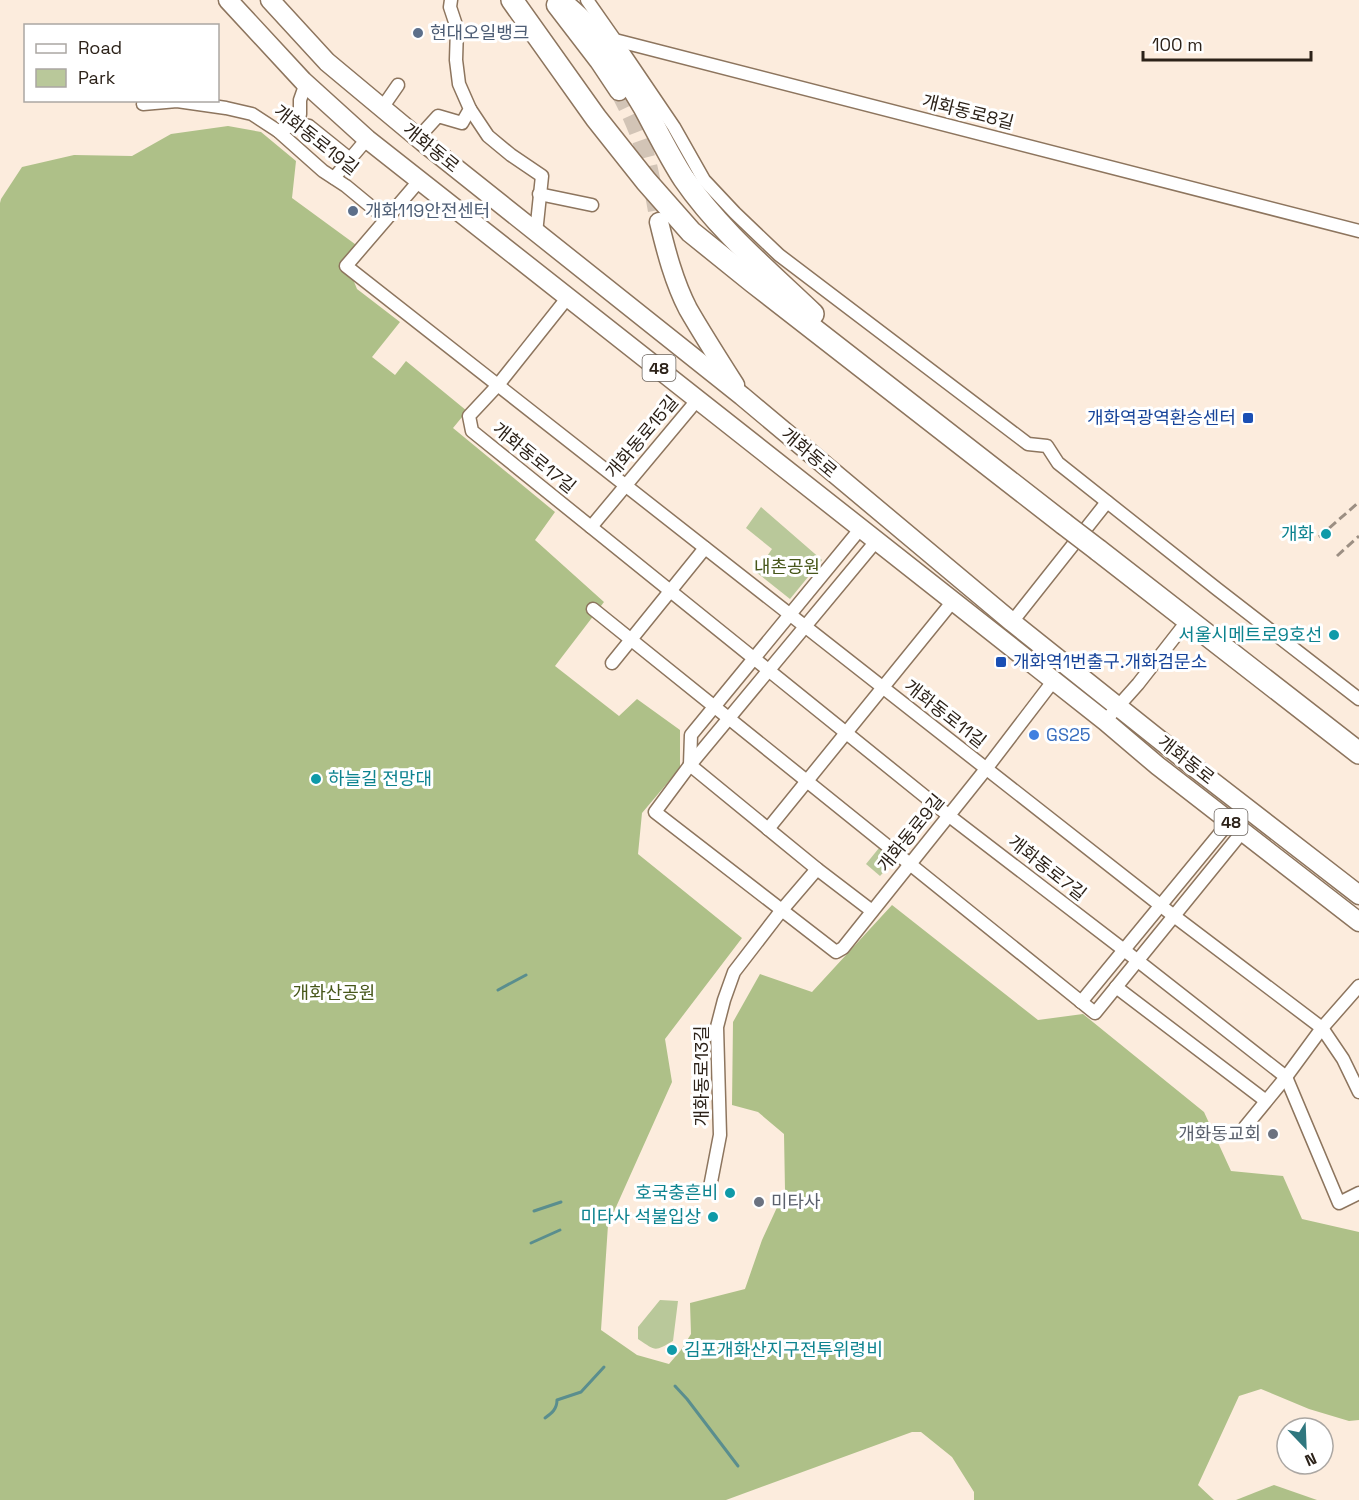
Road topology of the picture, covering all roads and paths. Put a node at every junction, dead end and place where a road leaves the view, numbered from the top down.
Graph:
1 (228, 0) edge
2 (270, 0) edge
3 (452, 0) edge
4 (512, 0) edge
5 (526, 0) edge
6 (552, 0) edge
7 (559, 0) edge
8 (587, 0) edge
9 (615, 40) junction
10 (306, 83) junction
11 (398, 85) dead end
12 (619, 91) tunnel mouth
13 (166, 102) edge
14 (184, 102) edge
15 (143, 104) dead end
16 (382, 108) junction
17 (470, 109) junction
18 (297, 124) junction
19 (278, 131) junction
20 (418, 138) junction
21 (367, 139) junction
22 (350, 159) junction
23 (334, 178) junction
24 (420, 181) junction
25 (539, 194) junction
26 (592, 205) dead end
27 (386, 219) junction
28 (659, 222) tunnel mouth
29 (1359, 231) edge
30 (536, 232) junction
31 (568, 297) junction
32 (831, 331) junction
33 (498, 385) junction
34 (742, 396) junction
35 (698, 399) junction
36 (625, 485) junction
37 (1107, 502) junction
38 (1066, 520) junction
39 (591, 527) junction
40 (861, 528) junction
41 (877, 540) junction
42 (705, 548) junction
43 (670, 590) junction
44 (953, 601) junction
45 (593, 609) dead end
46 (790, 615) junction
47 (1012, 622) junction
48 (805, 627) junction
49 (1181, 628) dead end
50 (631, 640) junction
51 (1227, 645) junction
52 (754, 658) junction
53 (612, 663) dead end
54 (769, 670) junction
55 (1054, 680) junction
56 (883, 688) junction
57 (1359, 699) edge
58 (1118, 706) junction
59 (715, 707) junction
60 (729, 719) junction
61 (1105, 721) junction
62 (847, 732) junction
63 (1359, 742) edge
64 (1359, 753) edge
65 (690, 765) junction
66 (1158, 766) junction
67 (1195, 768) junction
68 (986, 769) junction
69 (807, 781) junction
70 (948, 815) junction
71 (1237, 826) junction
72 (768, 829) junction
73 (910, 863) junction
74 (817, 869) junction
75 (1359, 895) edge
76 (1160, 906) junction
77 (781, 911) junction
78 (872, 911) junction
79 (1174, 916) junction
80 (1358, 921) edge
81 (1124, 950) junction
82 (1137, 961) junction
83 (1359, 986) edge
84 (1116, 987) junction
85 (1082, 1002) junction
86 (1322, 1028) junction
87 (1286, 1077) junction
88 (1359, 1092) edge
89 (1266, 1101) junction
90 (1245, 1127) dead end
91 (710, 1187) dead end
92 (1359, 1193) edge

1 - 10 main road, 개화동로 / 48
2 - 16 main road, 개화동로 / 48
3 - 17 street
4 - 38 highway
5 - 32 highway
6 - 12 main road
7 - 32 highway
8 - 9 street
9 - 29 street, 개화동로8길
9 - 37 street
10 - 18 street
10 - 21 main road, 개화동로 / 48
11 - 16 street
13 - 15 street, 개화동로19길
14 - 19 street, 개화동로19길
16 - 20 main road, 개화동로 / 48
17 - 20 street
17 - 25 street
18 - 19 street
18 - 22 street
19 - 23 street, 개화동로19길
20 - 30 main road, 개화동로 / 48
21 - 22 street
21 - 24 main road, 개화동로 / 48
22 - 23 street
23 - 27 street, 개화동로19길
24 - 27 street
24 - 31 main road, 개화동로 / 48
25 - 26 street
25 - 30 street
27 - 33 street
28 - 34 main road
30 - 34 main road, 개화동로 / 48
31 - 33 street, 개화동로17길
31 - 35 main road, 개화동로 / 48
32 - 38 highway
33 - 36 street, 개화동로17길
33 - 39 street, 개화동로17길
34 - 47 main road, 개화동로 / 48
35 - 36 street, 개화동로15길
35 - 40 main road, 개화동로 / 48
36 - 39 street, 개화동로15길
36 - 42 street
37 - 47 street
37 - 57 street
38 - 51 highway, bridge
39 - 43 street
40 - 41 main road, 개화동로 / 48
40 - 46 street
41 - 44 main road, 개화동로 / 48
41 - 48 street
42 - 43 street
42 - 46 street
43 - 50 street
43 - 52 street
44 - 55 main road, 개화동로 / 48
44 - 56 street, 개화동로11길
45 - 50 street
46 - 48 street
46 - 52 street
47 - 58 main road, 개화동로 / 48
48 - 54 street
48 - 56 street
49 - 58 street
50 - 53 street
50 - 59 street
51 - 63 highway
51 - 64 highway
52 - 54 street
52 - 59 street
54 - 60 street
54 - 62 street
55 - 61 main road, 개화동로 / 48
55 - 68 street, 개화동로9길
56 - 62 street, 개화동로11길
56 - 68 street, 개화동로11길
58 - 61 street
58 - 67 main road, 개화동로 / 48
59 - 60 street
59 - 65 street
60 - 65 street
60 - 69 street
61 - 66 main road, 개화동로 / 48
62 - 69 street, 개화동로11길
62 - 70 street
65 - 72 street
65 - 77 street
66 - 67 main road
66 - 71 main road, 개화동로 / 48
67 - 75 main road, 개화동로 / 48
68 - 70 street, 개화동로9길
68 - 76 street
69 - 72 street, 개화동로11길
69 - 73 street
70 - 73 street, 개화동로9길
70 - 81 street, 개화동로7길
71 - 76 street
71 - 79 street
71 - 80 main road, 개화동로 / 48
72 - 74 street
73 - 78 street, 개화동로9길
73 - 85 street
74 - 77 street, 개화동로13길
74 - 78 street
76 - 79 street
76 - 81 street
77 - 78 street, 개화동로9길
77 - 91 street, 개화동로13길
79 - 82 street
79 - 86 street
81 - 82 street, 개화동로7길
81 - 85 street
82 - 84 street
82 - 87 street, 개화동로7길
83 - 86 street
84 - 85 street
84 - 89 street
86 - 87 street
86 - 88 street
87 - 89 street
87 - 92 street
89 - 90 street

